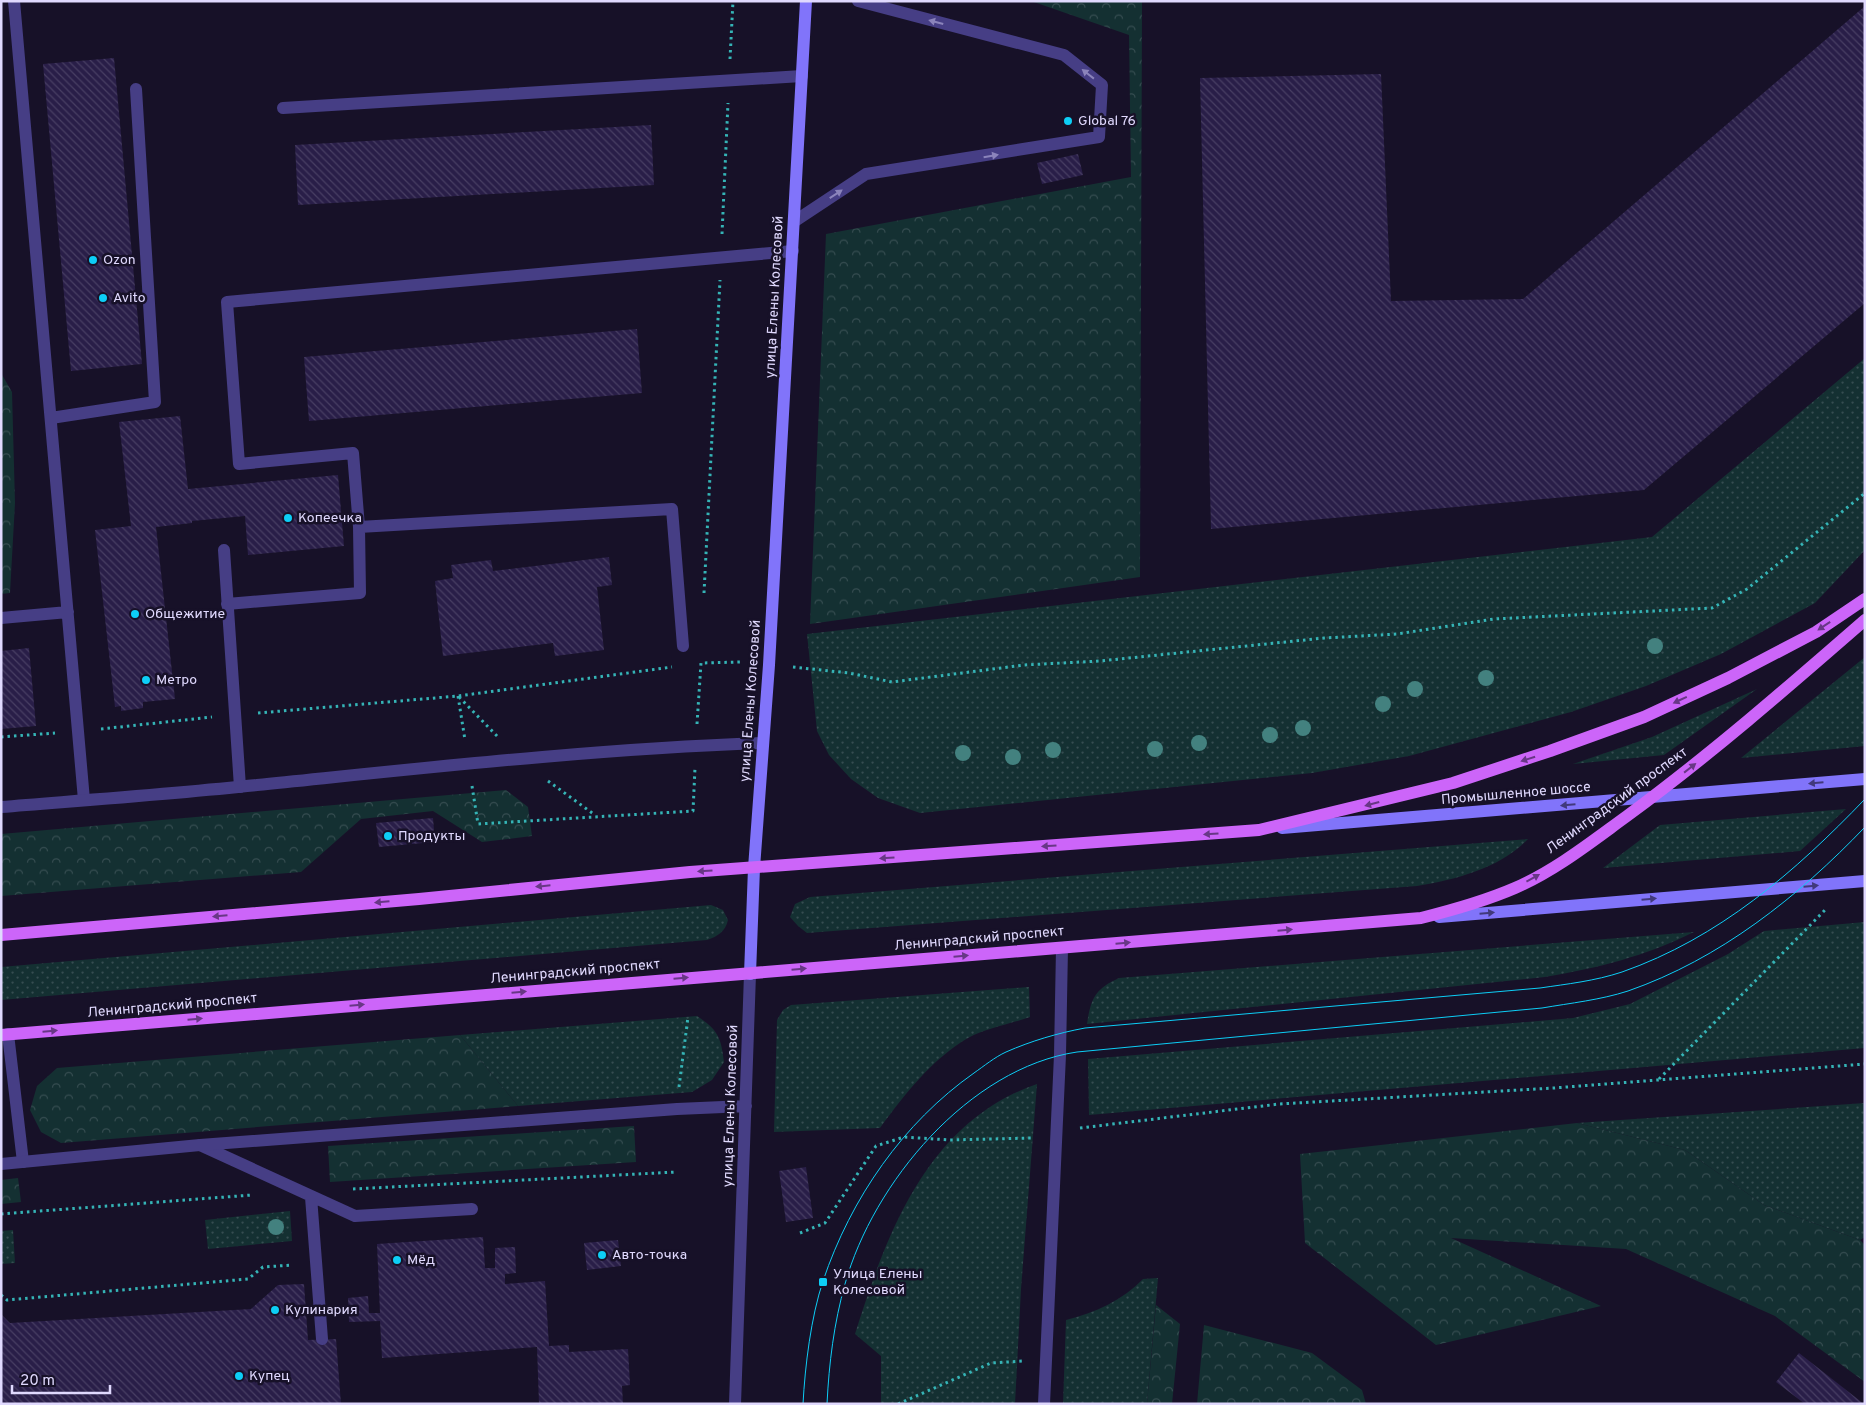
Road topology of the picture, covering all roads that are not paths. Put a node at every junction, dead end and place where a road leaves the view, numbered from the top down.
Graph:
1 (14, 1) edge
2 (806, 1) edge
3 (858, 1) edge
4 (802, 76) junction
5 (136, 89) dead end
6 (283, 108) dead end
7 (795, 220) junction
8 (793, 252) junction
9 (50, 418) junction
10 (359, 527) junction
11 (224, 550) dead end
12 (1865, 599) edge
13 (227, 604) junction
14 (68, 612) junction
15 (1, 618) edge
16 (1865, 620) edge
17 (683, 646) dead end
18 (762, 743) junction
19 (1865, 779) edge
20 (240, 787) junction
21 (1652, 798) junction
22 (84, 800) junction
23 (1, 807) edge
24 (1259, 830) junction
25 (754, 868) junction
26 (1865, 882) edge
27 (1422, 918) junction
28 (1, 935) edge
29 (1062, 948) junction
30 (750, 974) junction
31 (4, 1034) edge
32 (746, 1106) junction
33 (200, 1145) junction
34 (23, 1162) junction
35 (1, 1164) edge
36 (311, 1197) junction
37 (472, 1208) dead end
38 (322, 1339) dead end
39 (735, 1404) edge
40 (1044, 1404) edge

1 - 9 street
2 - 4 main road, улица Елены Колесовой
7 -> 3 street
4 - 6 street
4 - 7 main road, улица Елены Колесовой
5 - 9 street
7 - 8 main road, улица Елены Колесовой
8 - 10 street
8 - 18 main road, улица Елены Колесовой
9 - 14 street
10 - 13 street
10 - 17 street
11 - 13 street
12 -> 24 main road
13 - 20 street
14 - 15 street
14 - 22 street
21 -> 16 main road, Ленинградский проспект
18 - 20 street
18 - 25 main road, улица Елены Колесовой
19 -> 21 main road, Промышленное шоссе
20 - 22 street
21 -> 24 main road, Промышленное шоссе
27 -> 21 main road, Ленинградский проспект
22 - 23 street
24 -> 25 main road
25 -> 28 main road
25 - 30 main road, улица Елены Колесовой
27 -> 26 main road
29 -> 27 main road, Ленинградский проспект
30 -> 29 main road, Ленинградский проспект
29 - 40 street
31 -> 30 main road, Ленинградский проспект
30 - 32 street, улица Елены Колесовой
31 - 34 street
32 - 33 street
32 - 39 street, улица Елены Колесовой
33 - 34 street
33 - 36 street
34 - 35 street
36 - 37 street
36 - 38 street

